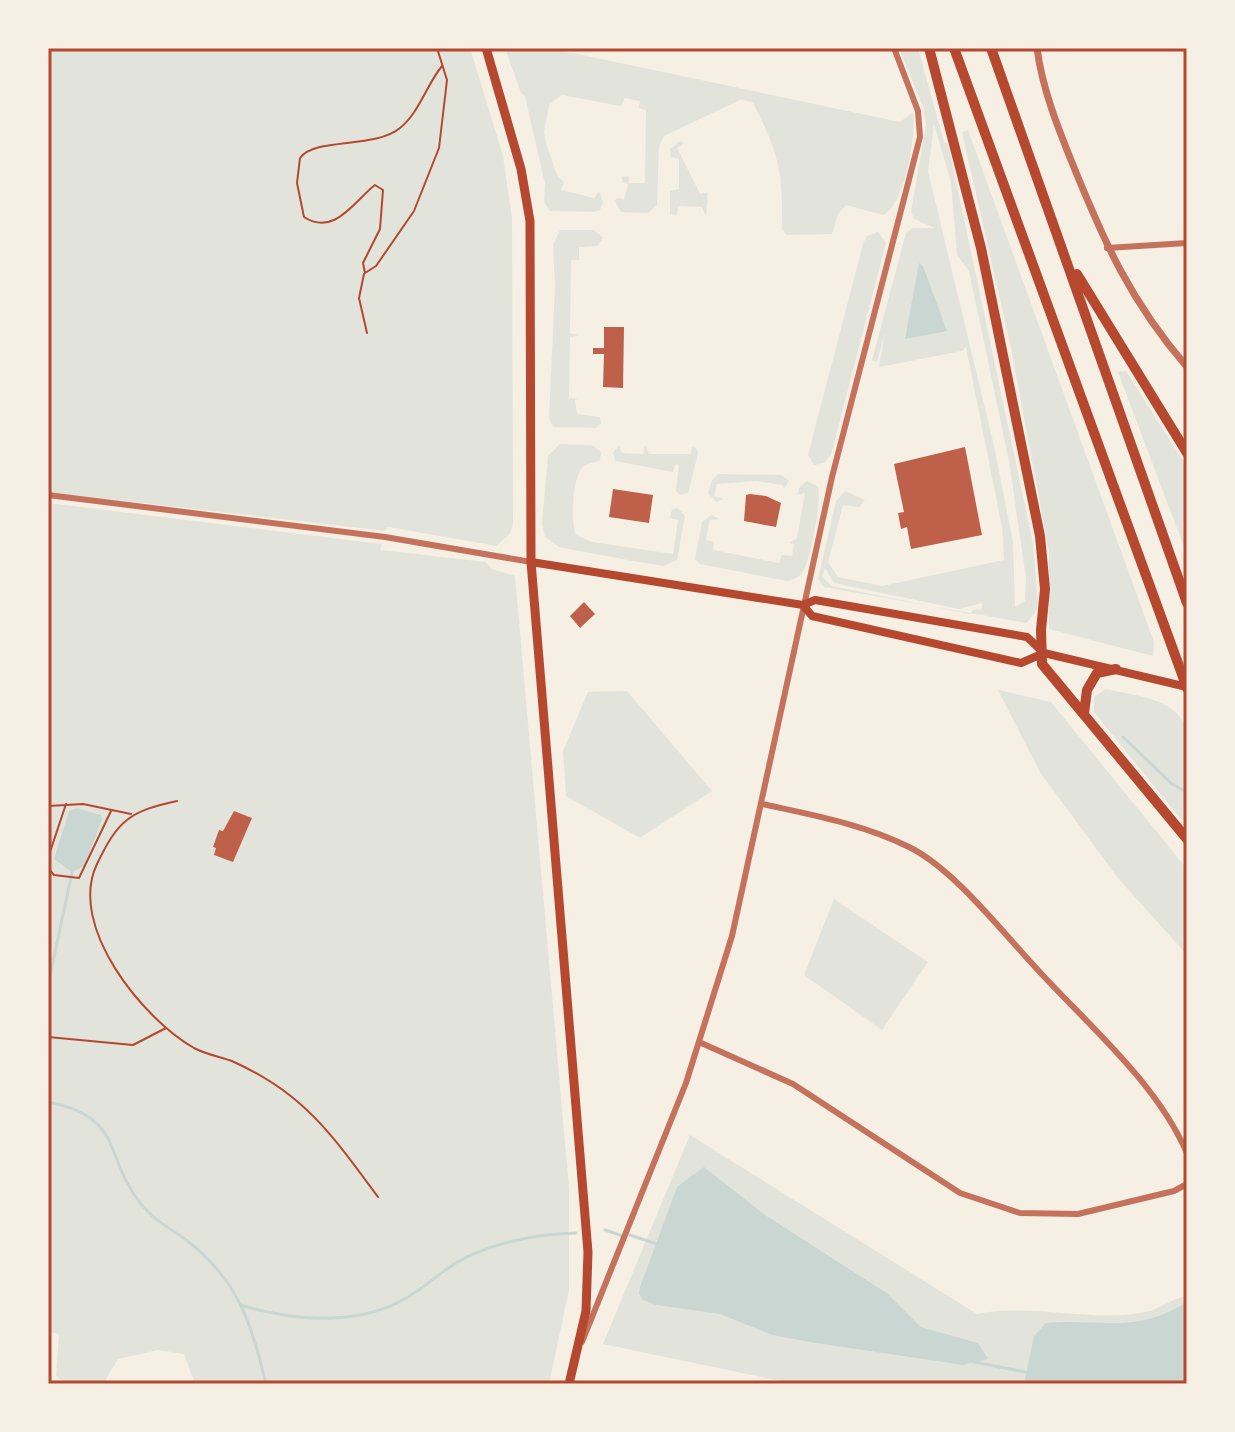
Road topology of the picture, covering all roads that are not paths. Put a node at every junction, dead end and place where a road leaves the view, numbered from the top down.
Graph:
1 (486, 48) edge
2 (894, 48) edge
3 (929, 48) edge
4 (954, 48) edge
5 (991, 48) edge
6 (1037, 48) edge
7 (1187, 243) edge
8 (1106, 248) junction
9 (1066, 253) junction
10 (1187, 367) edge
11 (1187, 453) edge
12 (48, 495) edge
13 (531, 562) junction
14 (1187, 603) edge
15 (803, 605) junction
16 (1044, 653) junction
17 (1116, 669) junction
18 (1187, 688) edge
19 (1084, 713) junction
20 (762, 804) junction
21 (1187, 839) edge
22 (699, 1042) junction
23 (1187, 1153) edge
24 (1187, 1184) edge
25 (582, 1342) junction
26 (569, 1384) edge

1 - 13 main road
2 - 15 street
3 - 16 highway
4 - 18 highway
5 - 9 highway
6 - 8 street
7 - 8 street
8 - 10 street
9 - 11 highway
9 - 14 highway
12 - 13 street
13 - 15 main road
13 - 25 main road
15 - 16 main road
15 - 16 main road
15 - 20 street
16 - 17 main road
16 - 19 highway
17 - 18 main road
17 - 19 highway
19 - 21 highway
20 - 22 street
20 - 23 street
22 - 24 street
22 - 25 street
25 - 26 main road

